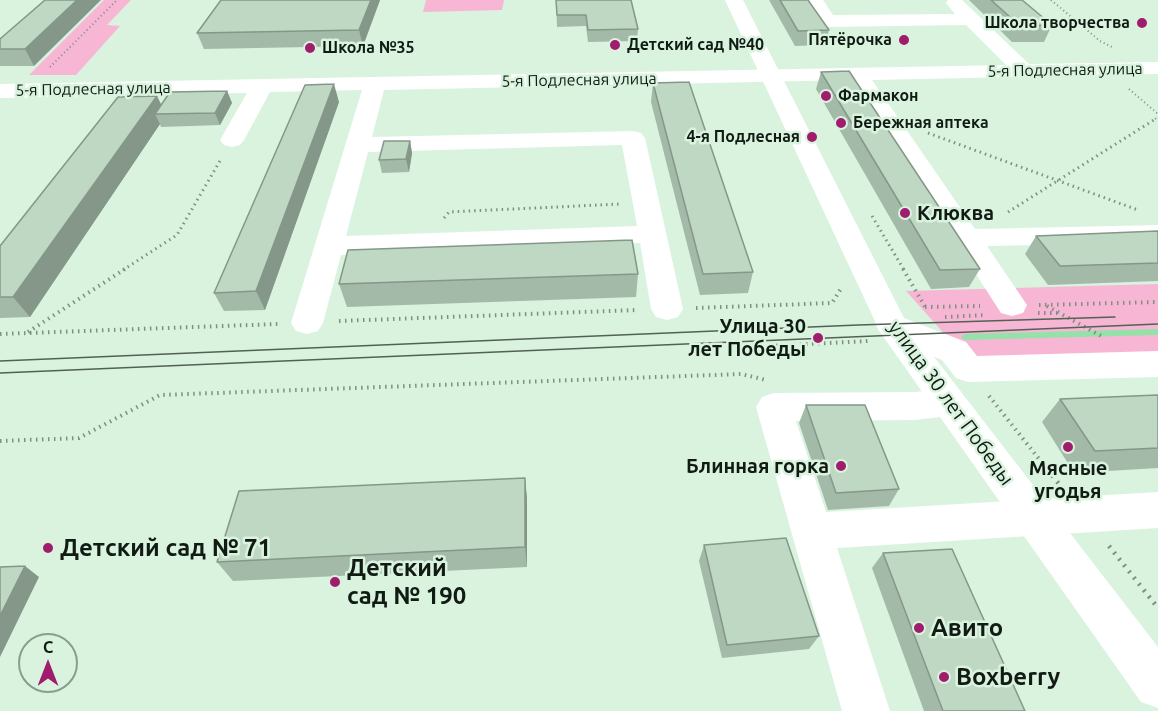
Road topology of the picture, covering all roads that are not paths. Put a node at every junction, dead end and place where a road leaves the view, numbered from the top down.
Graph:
1 (734, 0) edge
2 (814, 0) edge
3 (952, 0) edge
4 (970, 19) junction
5 (1158, 68) edge
6 (1024, 71) junction
7 (857, 74) junction
8 (771, 76) junction
9 (375, 84) junction
10 (262, 86) junction
11 (0, 91) edge
12 (232, 140) road end
13 (359, 145) junction
14 (1152, 224) edge
15 (650, 234) junction
16 (967, 238) junction
17 (329, 246) junction
18 (1012, 305) dead end
19 (667, 309) road end
20 (307, 322) road end
21 (880, 332) junction
22 (1158, 364) edge
23 (949, 402) junction
24 (1158, 510) edge
25 (1034, 518) junction
26 (812, 531) junction
27 (1158, 685) edge
28 (866, 711) edge

1 - 8 street, улица 30 лет Победы
2 - 4 street
3 - 4 street
4 - 6 street
5 - 6 street, 5-я Подлесная улица
6 - 7 street, 5-я Подлесная улица
7 - 8 street, 5-я Подлесная улица
7 - 16 street
8 - 9 street, 5-я Подлесная улица
8 - 21 street, улица 30 лет Победы
9 - 10 street, 5-я Подлесная улица
9 - 13 street
10 - 11 street, 5-я Подлесная улица
10 - 12 street
13 - 15 street
13 - 17 street
14 - 16 street
15 - 17 street
15 - 19 street
16 - 18 street
17 - 20 street
21 - 22 street
21 - 23 street, улица 30 лет Победы
23 - 25 street, улица 30 лет Победы
23 - 26 street
24 - 25 street
25 - 26 street
25 - 27 street, улица 30 лет Победы
26 - 28 street

